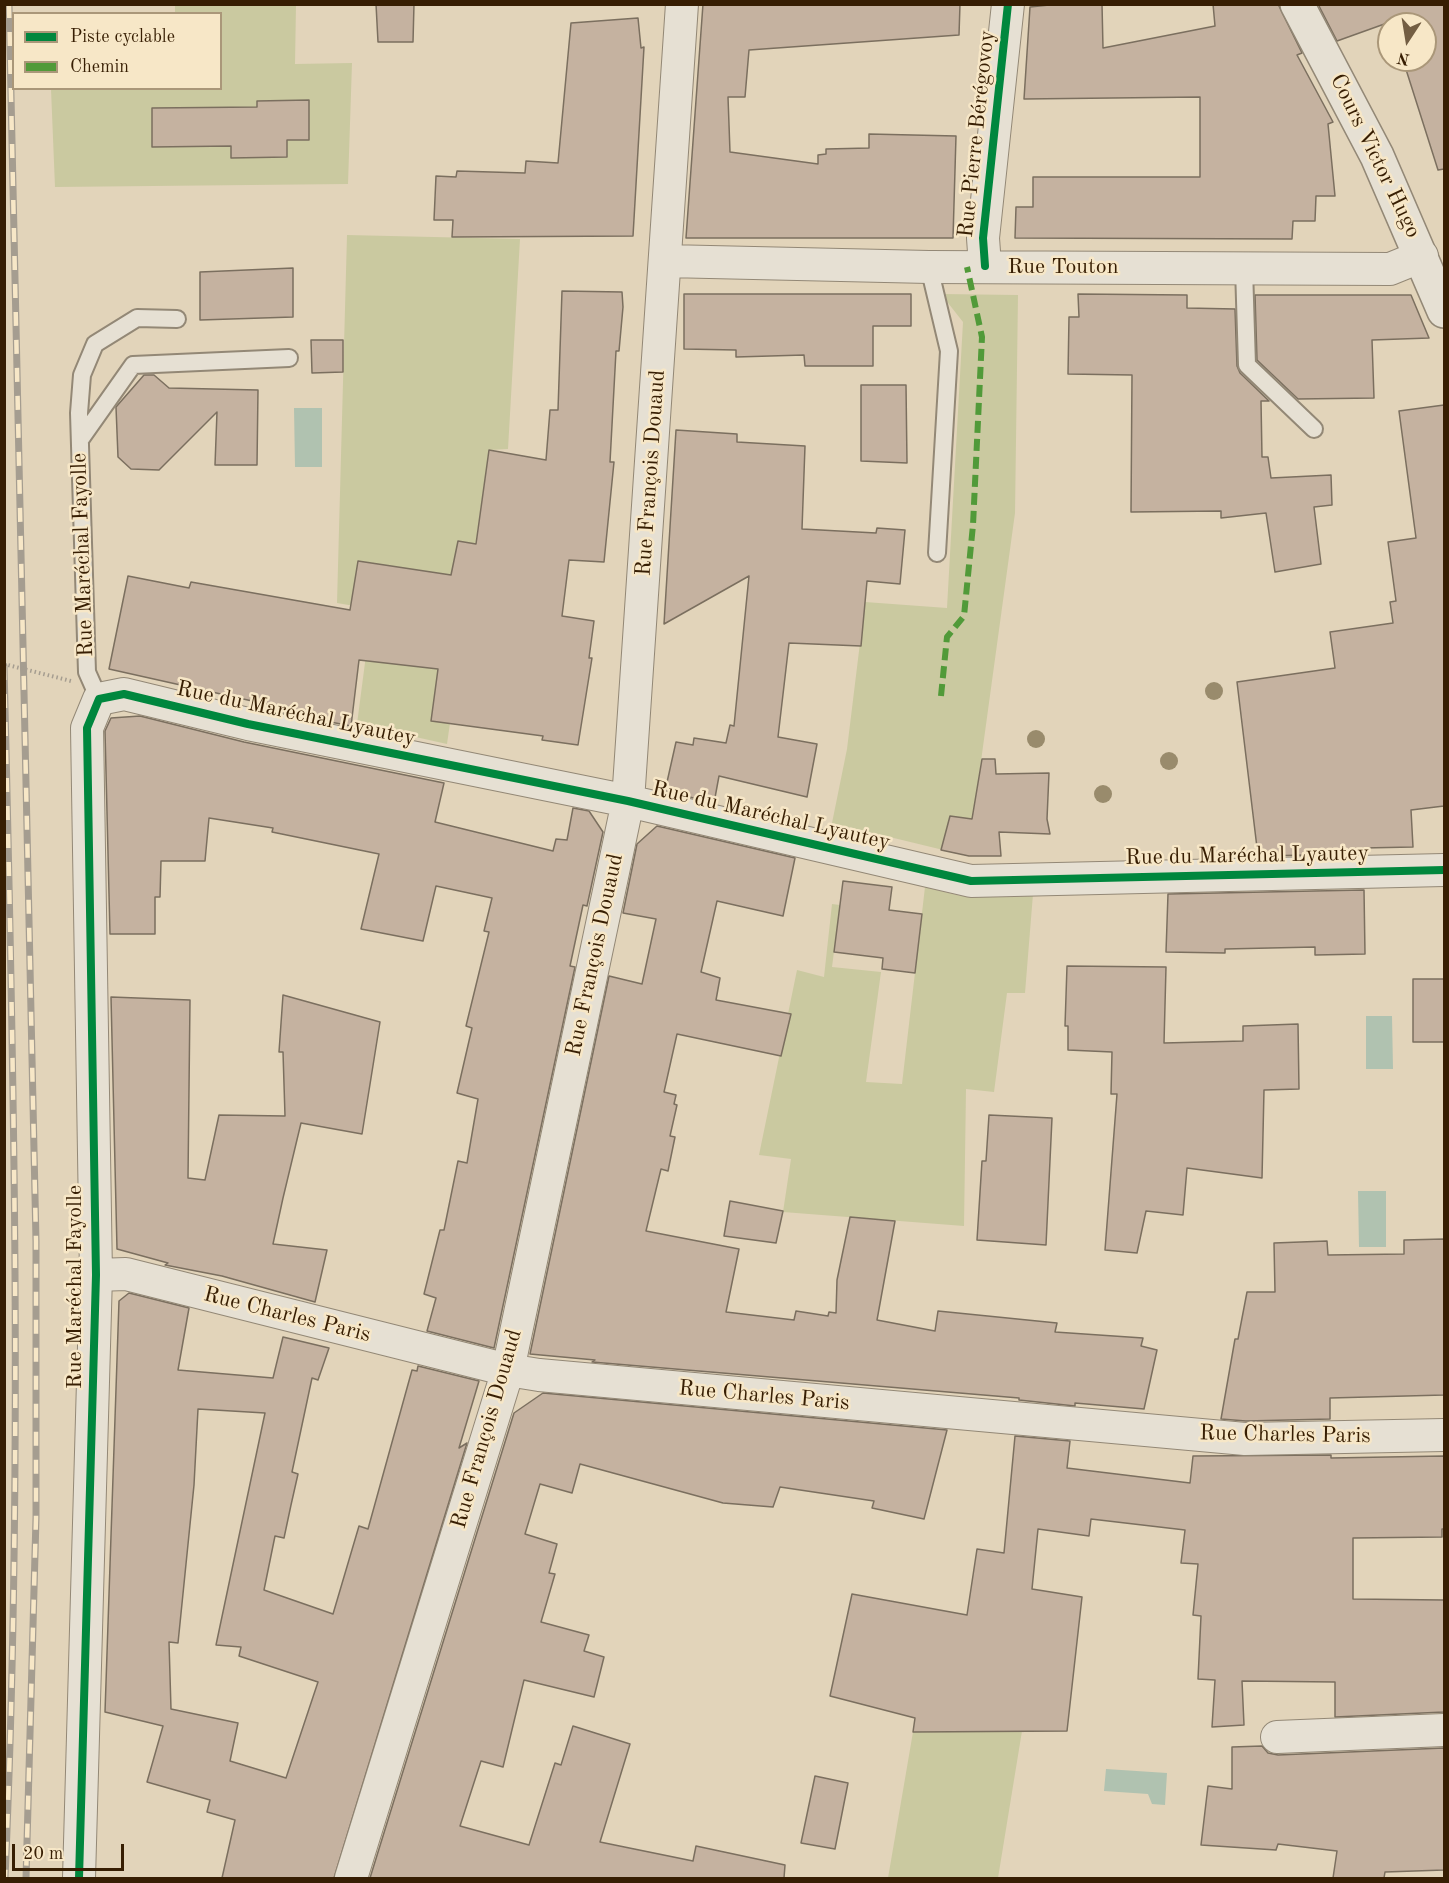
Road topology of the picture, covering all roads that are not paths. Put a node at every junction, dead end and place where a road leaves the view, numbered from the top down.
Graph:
1 (682, 4) edge
2 (1008, 4) edge
3 (1297, 4) edge
4 (1422, 256) junction
5 (666, 261) junction
6 (985, 266) junction
7 (929, 267) junction
8 (1244, 268) junction
9 (1444, 311) edge
10 (177, 319) dead end
11 (289, 358) dead end
12 (1314, 429) dead end
13 (80, 440) junction
14 (937, 553) dead end
15 (99, 699) junction
16 (628, 801) junction
17 (1444, 870) edge
18 (96, 1275) junction
19 (508, 1370) junction
20 (1444, 1435) edge
21 (1444, 1730) edge
22 (1277, 1737) dead end
23 (79, 1878) edge
24 (351, 1878) edge

1 - 5 street, Rue François Douaud
2 - 6 street, Rue Pierre Bérégovoy
3 - 4 street, Cours Victor Hugo
4 - 8 street, Rue Touton
4 - 9 street, Cours Victor Hugo
5 - 7 street, Rue Touton
5 - 16 street, Rue François Douaud
6 - 7 street, Rue Touton
6 - 8 street, Rue Touton
7 - 14 lane
8 - 12 lane
10 - 13 lane, Rue Maréchal Fayolle
11 - 13 lane
13 - 15 lane, Rue Maréchal Fayolle
15 - 16 street, Rue du Maréchal Lyautey
15 - 18 street, Rue Maréchal Fayolle
16 - 17 street, Rue du Maréchal Lyautey
16 - 19 street, Rue François Douaud
18 - 19 street, Rue Charles Paris
18 - 23 street, Rue Maréchal Fayolle
19 - 20 street, Rue Charles Paris
19 - 24 street, Rue François Douaud
21 - 22 street

